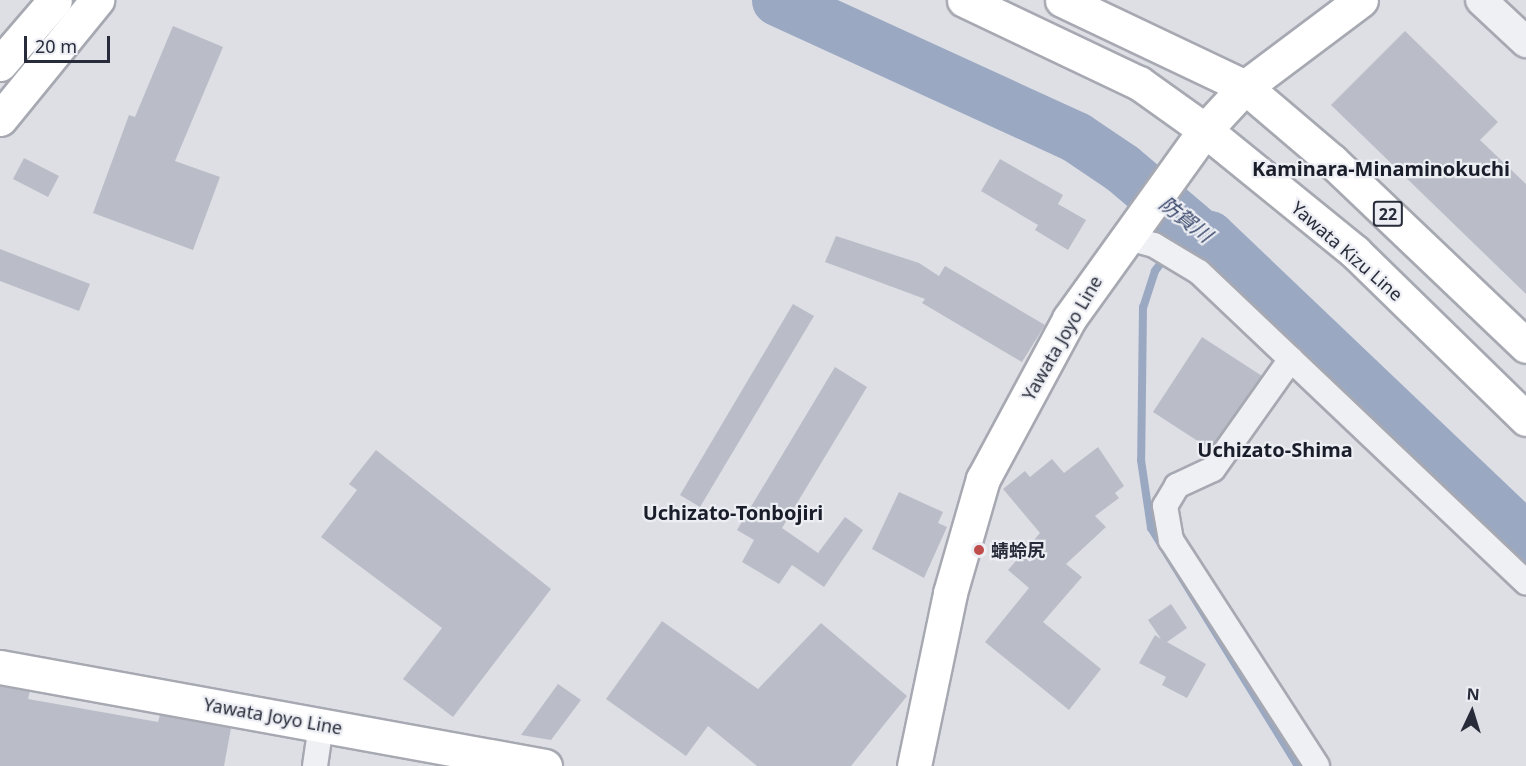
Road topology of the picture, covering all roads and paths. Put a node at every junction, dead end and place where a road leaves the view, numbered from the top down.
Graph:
1 (55, 0) edge
2 (97, 0) edge
3 (964, 0) edge
4 (1062, 0) edge
5 (1361, 0) edge
6 (1481, 0) edge
7 (1526, 42) edge
8 (0, 64) edge
9 (1245, 87) junction
10 (0, 119) edge
11 (1205, 130) junction
12 (1124, 237) junction
13 (1526, 346) edge
14 (1291, 359) junction
15 (1526, 419) edge
16 (1526, 582) edge
17 (0, 667) edge
18 (321, 725) junction
19 (315, 766) edge
20 (545, 766) edge
21 (914, 766) edge
22 (1317, 766) edge

1 - 8 main road
2 - 10 main road
3 - 11 main road, Yawata Kizu Line
4 - 9 main road, 22
5 - 9 main road, Yawata Joyo Line
6 - 7 street
9 - 11 main road, Yawata Joyo Line
9 - 13 main road, 22
11 - 12 main road, Yawata Joyo Line
11 - 15 main road, Yawata Kizu Line
12 - 14 street
12 - 21 main road, Yawata Joyo Line
14 - 16 street
14 - 22 street
17 - 18 main road, Yawata Joyo Line
18 - 19 street
18 - 20 main road, Yawata Joyo Line

